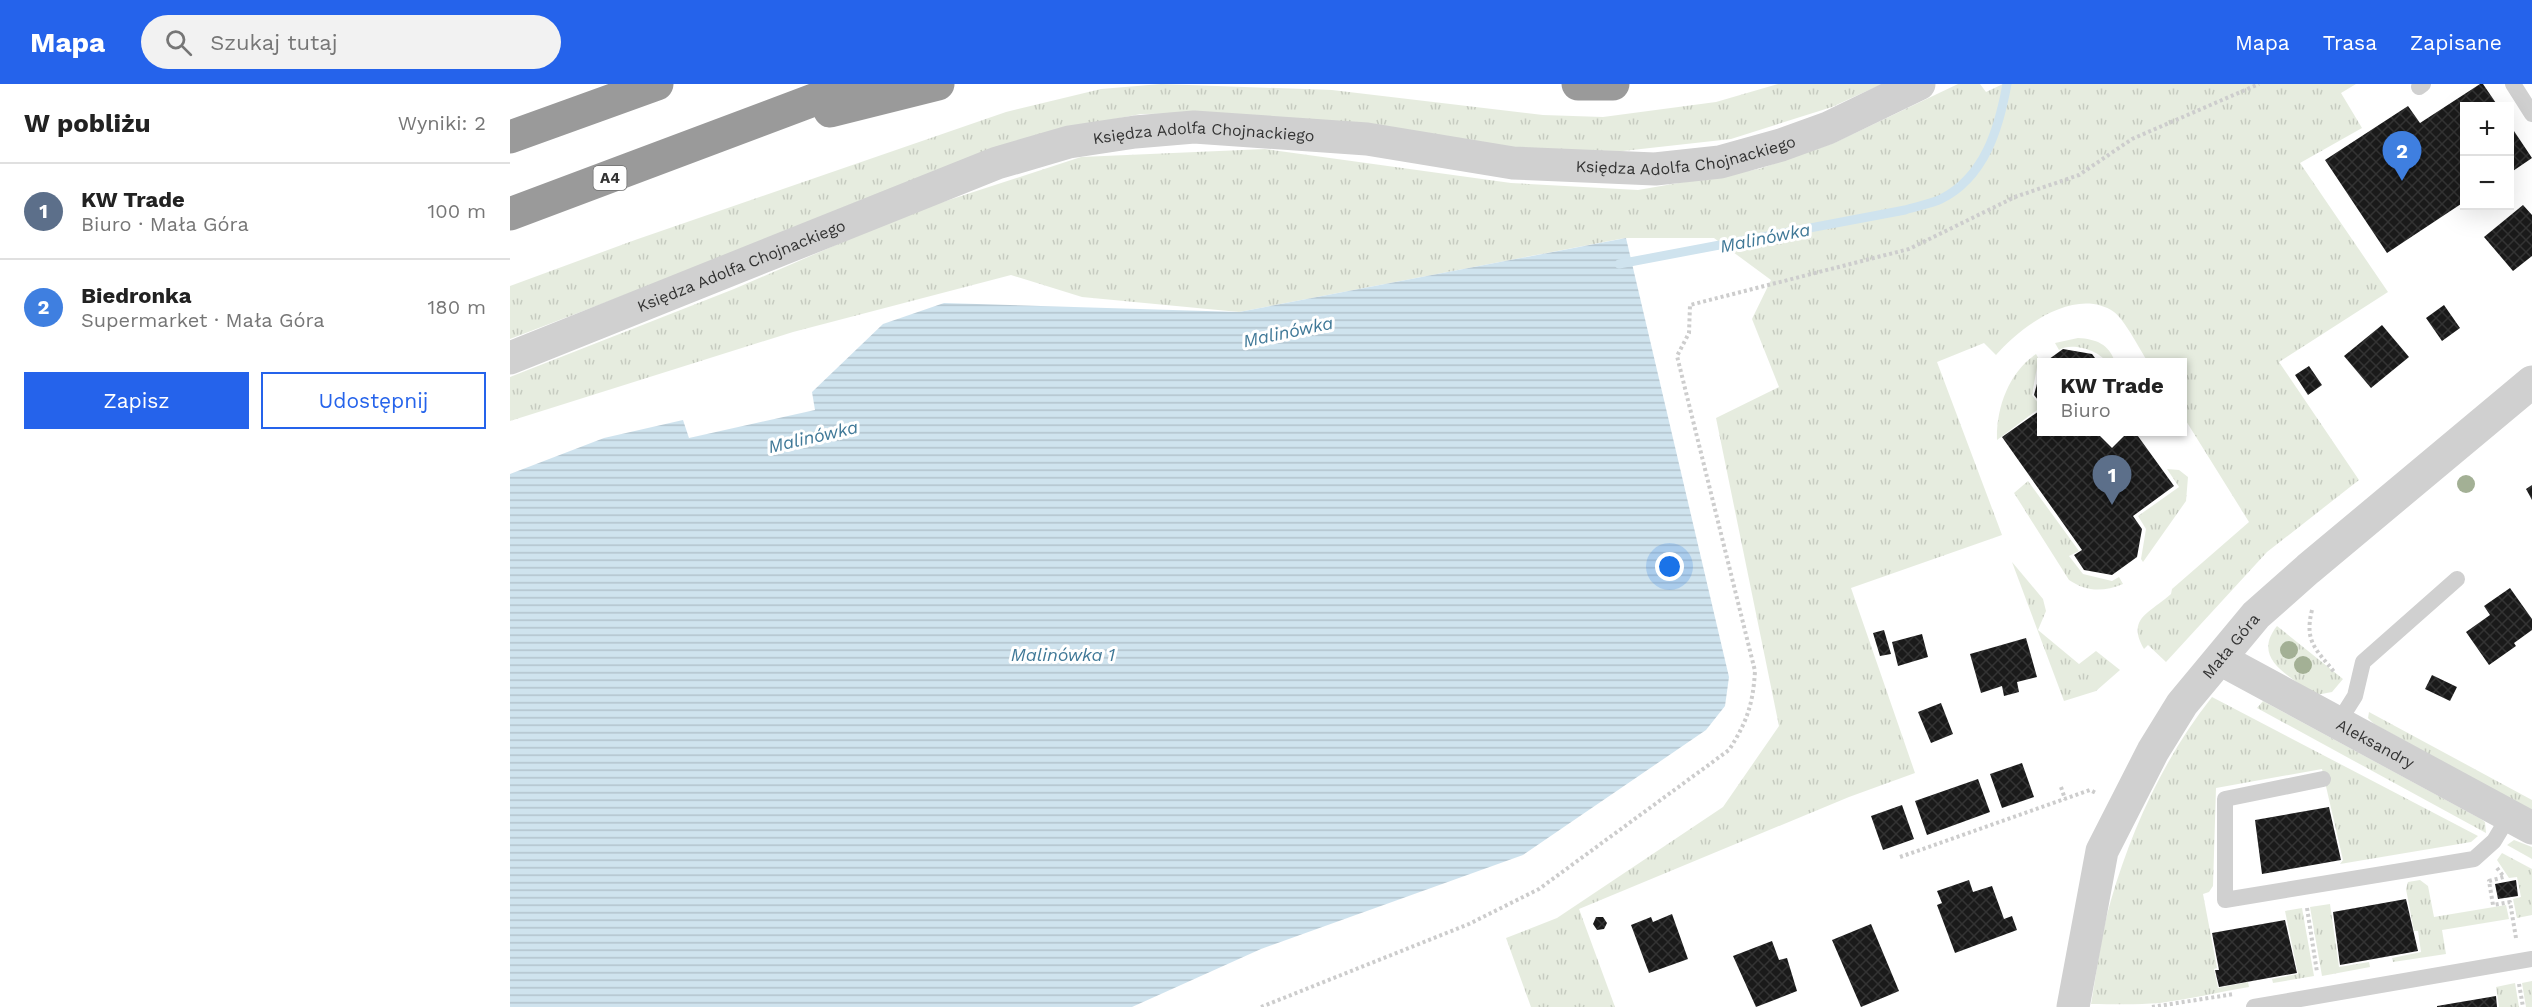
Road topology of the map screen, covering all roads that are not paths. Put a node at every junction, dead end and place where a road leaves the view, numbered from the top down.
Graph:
1 (657, 84) edge
2 (856, 84) edge
3 (939, 84) edge
4 (1578, 84) edge
5 (1613, 84) edge
6 (1919, 84) edge
7 (2512, 84) edge
8 (2532, 114) edge
9 (510, 137) edge
10 (709, 141) junction
11 (510, 214) edge
12 (510, 358) edge
13 (2532, 382) edge
14 (2457, 579) dead end
15 (2220, 659) junction
16 (2347, 710) junction
17 (2324, 779) dead end
18 (2520, 822) edge
19 (2524, 961) edge
20 (2073, 1007) edge
21 (2254, 1007) edge

1 - 9 highway
2 - 10 highway, A4
3 - 10 highway
4 - 5 highway
6 - 12 street, Księdza Adolfa Chojnackiego
7 - 8 lane
10 - 11 highway, A4
13 - 15 street, Mała Góra
14 - 16 lane
15 - 16 street, Aleksandry
15 - 20 street, Mała Góra
16 - 18 street, Aleksandry
17 - 18 lane
19 - 21 lane

